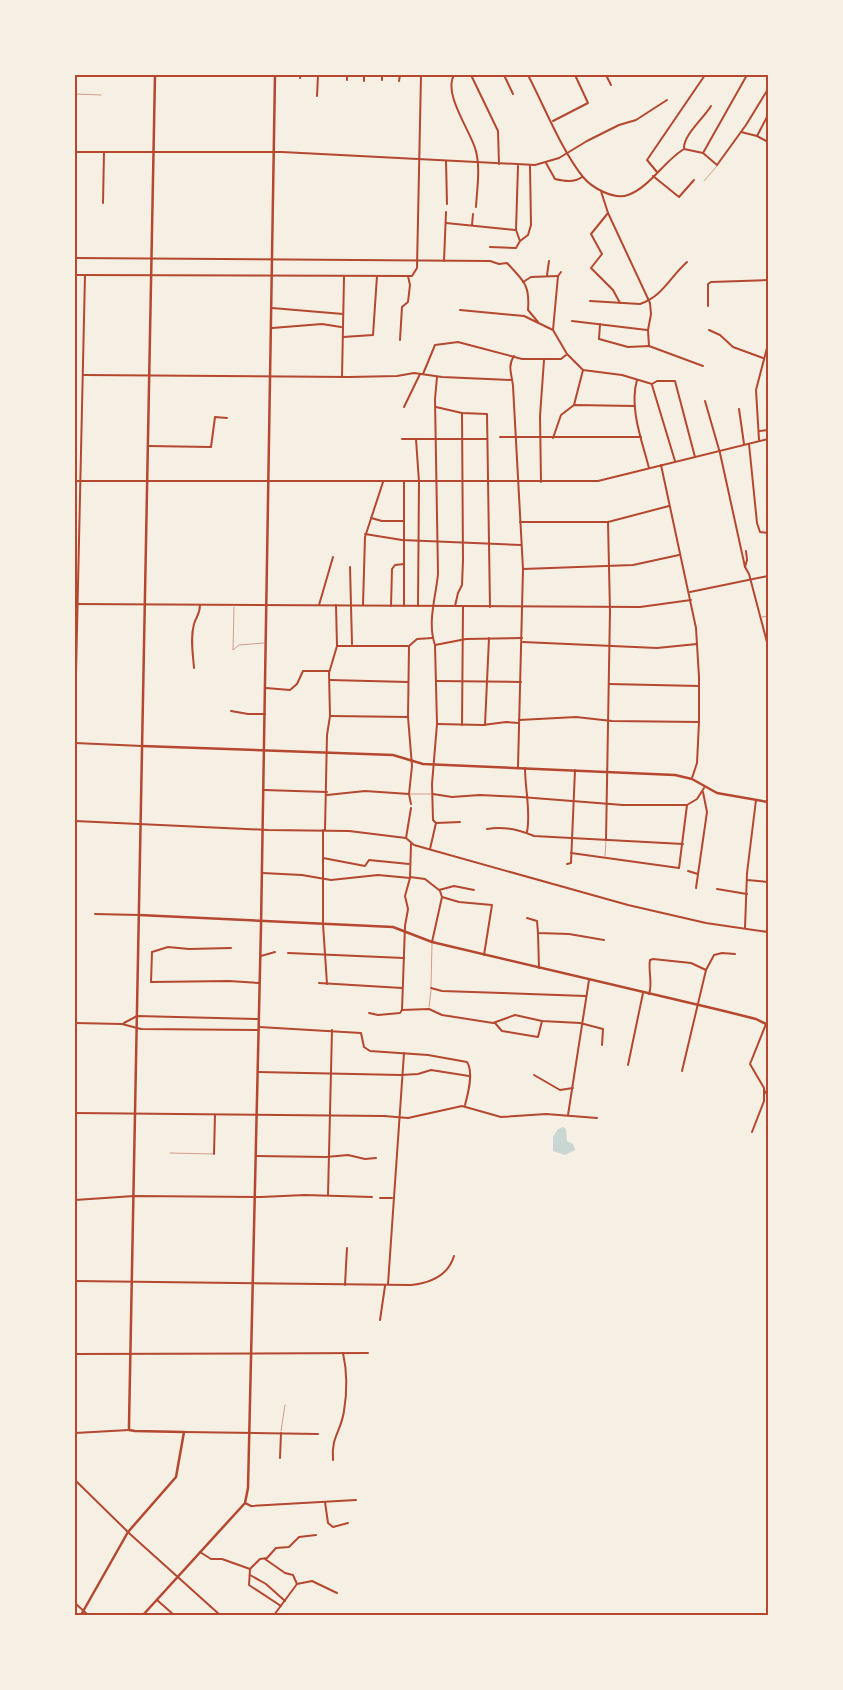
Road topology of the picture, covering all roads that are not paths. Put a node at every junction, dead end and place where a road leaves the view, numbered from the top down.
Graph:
1 (156, 75) edge
2 (276, 75) edge
3 (318, 75) edge
4 (347, 75) edge
5 (364, 75) edge
6 (382, 75) edge
7 (400, 75) edge
8 (421, 75) edge
9 (454, 75) edge
10 (471, 75) edge
11 (504, 75) edge
12 (528, 75) edge
13 (575, 75) edge
14 (606, 75) edge
15 (704, 75) edge
16 (748, 75) edge
17 (347, 80) dead end
18 (382, 80) dead end
19 (364, 81) dead end
20 (399, 81) dead end
21 (611, 85) dead end
22 (768, 89) edge
23 (75, 94) edge
24 (513, 94) dead end
25 (101, 95) dead end
26 (317, 96) dead end
27 (668, 100) dead end
28 (711, 106) dead end
29 (768, 115) edge
30 (552, 121) junction
31 (741, 132) junction
32 (757, 136) junction
33 (768, 142) edge
34 (684, 149) junction
35 (75, 152) edge
36 (104, 152) junction
37 (154, 152) junction
38 (275, 152) junction
39 (568, 152) junction
40 (703, 153) junction
41 (419, 159) junction
42 (446, 160) junction
43 (477, 162) junction
44 (546, 163) junction
45 (499, 164) junction
46 (717, 165) junction
47 (518, 166) junction
48 (530, 166) junction
49 (657, 172) junction
50 (652, 176) junction
51 (583, 177) junction
52 (694, 180) dead end
53 (704, 181) dead end
54 (601, 191) junction
55 (103, 203) dead end
56 (447, 204) dead end
57 (476, 207) dead end
58 (446, 212) dead end
59 (608, 213) junction
60 (473, 214) dead end
61 (446, 223) junction
62 (472, 225) junction
63 (516, 230) junction
64 (520, 241) junction
65 (490, 247) dead end
66 (75, 258) edge
67 (152, 258) junction
68 (272, 259) junction
69 (417, 260) junction
70 (444, 261) junction
71 (549, 261) dead end
72 (687, 262) dead end
73 (561, 272) dead end
74 (75, 275) edge
75 (85, 275) junction
76 (152, 275) junction
77 (272, 276) junction
78 (344, 276) junction
79 (377, 276) junction
80 (408, 276) junction
81 (547, 276) junction
82 (558, 276) junction
83 (768, 280) edge
84 (522, 281) junction
85 (649, 301) junction
86 (590, 302) dead end
87 (620, 303) junction
88 (708, 306) dead end
89 (272, 308) junction
90 (460, 310) dead end
91 (343, 314) junction
92 (572, 321) dead end
93 (538, 322) junction
94 (600, 324) junction
95 (342, 327) junction
96 (272, 328) junction
97 (553, 330) junction
98 (648, 330) junction
99 (709, 330) dead end
100 (343, 337) junction
101 (400, 340) dead end
102 (768, 344) edge
103 (649, 346) junction
104 (567, 354) junction
105 (514, 356) junction
106 (763, 358) junction
107 (544, 360) junction
108 (703, 366) dead end
109 (583, 370) junction
110 (420, 374) junction
111 (424, 374) junction
112 (83, 375) junction
113 (149, 377) junction
114 (271, 377) junction
115 (342, 377) junction
116 (437, 377) junction
117 (512, 380) junction
118 (637, 380) junction
119 (652, 384) junction
120 (705, 401) dead end
121 (574, 405) junction
122 (635, 406) junction
123 (404, 407) dead end
124 (436, 407) junction
125 (739, 409) dead end
126 (462, 413) junction
127 (227, 418) dead end
128 (768, 430) edge
129 (759, 431) junction
130 (500, 437) dead end
131 (641, 437) junction
132 (437, 438) junction
133 (516, 438) junction
134 (541, 438) junction
135 (553, 438) junction
136 (768, 438) edge
137 (402, 439) dead end
138 (416, 439) junction
139 (463, 439) junction
140 (487, 439) junction
141 (759, 440) junction
142 (750, 443) junction
143 (744, 444) junction
144 (148, 446) junction
145 (718, 451) junction
146 (695, 457) junction
147 (675, 461) junction
148 (661, 466) junction
149 (649, 468) junction
150 (75, 481) edge
151 (80, 481) junction
152 (270, 481) junction
153 (147, 482) junction
154 (383, 482) junction
155 (404, 482) junction
156 (419, 482) junction
157 (438, 482) junction
158 (463, 482) junction
159 (487, 482) junction
160 (517, 482) junction
161 (541, 482) junction
162 (669, 506) junction
163 (371, 518) junction
164 (404, 521) junction
165 (520, 522) junction
166 (608, 522) junction
167 (768, 533) edge
168 (365, 534) junction
169 (404, 540) junction
170 (419, 540) junction
171 (438, 541) junction
172 (463, 543) junction
173 (489, 545) junction
174 (521, 545) junction
175 (746, 551) dead end
176 (680, 555) junction
177 (333, 557) dead end
178 (404, 564) junction
179 (608, 566) junction
180 (350, 567) dead end
181 (745, 567) junction
182 (523, 569) junction
183 (768, 576) edge
184 (750, 580) junction
185 (689, 592) junction
186 (691, 600) junction
187 (75, 604) edge
188 (79, 604) junction
189 (144, 605) junction
190 (234, 605) junction
191 (267, 605) junction
192 (319, 605) junction
193 (336, 605) junction
194 (351, 605) junction
195 (364, 605) junction
196 (200, 606) junction
197 (391, 606) junction
198 (404, 606) junction
199 (418, 606) junction
200 (434, 606) junction
201 (455, 606) junction
202 (463, 606) junction
203 (522, 606) junction
204 (610, 606) junction
205 (490, 607) junction
206 (768, 616) edge
207 (760, 618) junction
208 (432, 638) junction
209 (489, 638) junction
210 (522, 638) junction
211 (463, 640) junction
212 (767, 640) edge
213 (522, 642) junction
214 (266, 643) junction
215 (697, 644) junction
216 (352, 645) junction
217 (435, 645) junction
218 (337, 646) junction
219 (409, 646) junction
220 (609, 646) junction
221 (768, 646) edge
222 (194, 668) dead end
223 (329, 671) junction
224 (330, 680) junction
225 (436, 681) junction
226 (487, 681) junction
227 (408, 682) junction
228 (462, 682) junction
229 (521, 682) junction
230 (608, 684) junction
231 (699, 686) junction
232 (266, 688) junction
233 (231, 711) dead end
234 (265, 714) junction
235 (330, 716) junction
236 (408, 717) junction
237 (75, 718) edge
238 (519, 720) junction
239 (608, 720) junction
240 (698, 722) junction
241 (519, 723) junction
242 (437, 724) junction
243 (462, 725) junction
244 (485, 725) junction
245 (75, 743) edge
246 (142, 746) junction
247 (264, 750) junction
248 (326, 752) junction
249 (411, 760) junction
250 (434, 764) junction
251 (518, 768) junction
252 (525, 768) junction
253 (574, 770) junction
254 (607, 772) junction
255 (692, 779) junction
256 (704, 788) junction
257 (263, 790) junction
258 (703, 792) junction
259 (327, 794) junction
260 (410, 794) junction
261 (433, 794) junction
262 (525, 797) junction
263 (756, 800) junction
264 (573, 801) junction
265 (768, 802) edge
266 (607, 803) junction
267 (411, 804) dead end
268 (687, 805) junction
269 (411, 808) dead end
270 (75, 821) edge
271 (460, 822) dead end
272 (436, 823) junction
273 (140, 824) junction
274 (262, 829) junction
275 (487, 829) dead end
276 (324, 830) junction
277 (527, 832) junction
278 (406, 838) junction
279 (571, 839) junction
280 (606, 840) junction
281 (411, 843) junction
282 (683, 844) junction
283 (430, 849) junction
284 (571, 853) junction
285 (605, 857) junction
286 (323, 858) junction
287 (410, 864) junction
288 (567, 864) dead end
289 (688, 871) dead end
290 (262, 873) junction
291 (698, 874) junction
292 (410, 877) junction
293 (324, 878) junction
294 (747, 880) junction
295 (768, 882) edge
296 (696, 888) dead end
297 (717, 889) dead end
298 (439, 890) junction
299 (474, 890) dead end
300 (747, 894) junction
301 (442, 898) junction
302 (95, 914) dead end
303 (139, 915) junction
304 (527, 918) dead end
305 (261, 921) junction
306 (323, 924) junction
307 (745, 928) junction
308 (405, 931) junction
309 (538, 932) junction
310 (768, 932) edge
311 (604, 940) dead end
312 (432, 942) junction
313 (231, 948) dead end
314 (275, 952) dead end
315 (288, 953) dead end
316 (324, 954) junction
317 (735, 954) dead end
318 (484, 955) junction
319 (260, 956) junction
320 (404, 958) junction
321 (539, 968) junction
322 (706, 970) junction
323 (590, 980) junction
324 (260, 983) junction
325 (319, 983) dead end
326 (327, 984) junction
327 (403, 988) junction
328 (431, 988) junction
329 (643, 993) junction
330 (648, 994) junction
331 (586, 996) junction
332 (699, 1005) junction
333 (429, 1009) junction
334 (402, 1010) junction
335 (369, 1013) dead end
336 (137, 1016) junction
337 (259, 1019) junction
338 (768, 1019) edge
339 (542, 1021) junction
340 (495, 1023) junction
341 (75, 1024) edge
342 (122, 1024) junction
343 (583, 1024) junction
344 (767, 1024) edge
345 (137, 1028) junction
346 (258, 1029) junction
347 (332, 1030) junction
348 (602, 1045) dead end
349 (404, 1053) junction
350 (628, 1065) dead end
351 (682, 1071) dead end
352 (258, 1072) junction
353 (331, 1072) junction
354 (403, 1074) junction
355 (534, 1075) dead end
356 (469, 1076) junction
357 (573, 1088) junction
358 (764, 1088) junction
359 (768, 1096) edge
360 (465, 1106) junction
361 (75, 1114) edge
362 (136, 1114) junction
363 (215, 1115) junction
364 (568, 1115) junction
365 (257, 1116) junction
366 (330, 1116) junction
367 (399, 1118) junction
368 (597, 1118) dead end
369 (752, 1132) dead end
370 (170, 1154) dead end
371 (214, 1154) joint
372 (256, 1156) junction
373 (329, 1157) junction
374 (376, 1158) dead end
375 (328, 1195) junction
376 (134, 1196) junction
377 (255, 1197) junction
378 (372, 1197) dead end
379 (380, 1198) dead end
380 (392, 1198) junction
381 (75, 1200) edge
382 (347, 1248) dead end
383 (454, 1256) dead end
384 (75, 1281) edge
385 (132, 1283) junction
386 (253, 1284) junction
387 (344, 1285) junction
388 (386, 1285) junction
389 (380, 1320) dead end
390 (343, 1353) junction
391 (368, 1353) dead end
392 (75, 1354) edge
393 (130, 1354) junction
394 (252, 1354) junction
395 (285, 1405) dead end
396 (129, 1430) junction
397 (184, 1432) junction
398 (250, 1432) junction
399 (281, 1432) junction
400 (75, 1433) edge
401 (318, 1434) dead end
402 (280, 1458) dead end
403 (333, 1460) dead end
404 (75, 1480) edge
405 (356, 1500) dead end
406 (245, 1502) junction
407 (325, 1502) junction
408 (348, 1523) dead end
409 (128, 1532) junction
410 (316, 1534) dead end
411 (200, 1552) junction
412 (265, 1559) junction
413 (250, 1569) junction
414 (250, 1575) junction
415 (178, 1577) junction
416 (297, 1584) junction
417 (337, 1593) dead end
418 (157, 1600) junction
419 (285, 1602) junction
420 (75, 1603) edge
421 (281, 1606) junction
422 (84, 1611) junction
423 (81, 1615) edge
424 (88, 1615) edge
425 (143, 1615) edge
426 (174, 1615) edge
427 (220, 1615) edge
428 (274, 1615) edge

1 - 37 main road
2 - 38 main road
3 - 26 street
4 - 17 street
5 - 19 street
6 - 18 street
7 - 20 street
8 - 41 street
9 - 43 street
10 - 45 street
11 - 24 street
12 - 30 street
13 - 30 street
14 - 21 street
15 - 49 street
16 - 40 street
22 - 31 street
23 - 25 lane
27 - 39 street
28 - 34 street
29 - 32 street
30 - 39 street
31 - 32 street
31 - 46 street
32 - 33 street
34 - 40 street
34 - 49 street
35 - 36 street
36 - 37 street
36 - 55 street
37 - 38 street
37 - 67 main road
38 - 41 street
38 - 68 main road
39 - 44 street
39 - 51 street
40 - 46 street
41 - 42 street
41 - 69 street
42 - 43 street
42 - 56 street
43 - 45 street
43 - 57 street
44 - 48 street
44 - 51 street
45 - 47 street
46 - 53 lane
47 - 48 street
47 - 63 street
48 - 64 street
49 - 50 street
50 - 52 street
50 - 54 street
51 - 54 street
54 - 59 street
58 - 61 street
59 - 85 street
59 - 87 street
60 - 62 street
61 - 62 street
61 - 70 street
62 - 63 street
63 - 64 street
64 - 65 street
66 - 67 street
67 - 68 street
67 - 76 main road
68 - 69 street
68 - 77 main road
69 - 70 street
69 - 80 street
70 - 84 street
71 - 81 street
72 - 85 street
73 - 82 street
74 - 75 street
75 - 76 street
75 - 112 street
76 - 77 street
76 - 113 main road
77 - 78 street
77 - 89 main road
78 - 79 street
78 - 91 street
79 - 80 street
79 - 100 street
80 - 101 street
81 - 82 street
81 - 84 street
82 - 97 street
83 - 88 street
84 - 93 street
85 - 87 street
85 - 98 street
86 - 87 street
89 - 91 street
89 - 96 main road
90 - 93 street
91 - 95 street
92 - 94 street
93 - 97 street
94 - 98 street
94 - 103 street
95 - 96 street
95 - 100 street
96 - 114 main road
97 - 104 street
98 - 103 street
99 - 106 street
100 - 115 street
102 - 106 street
103 - 108 street
104 - 107 street
104 - 109 street
105 - 107 street
105 - 111 street
105 - 117 street
106 - 129 street
107 - 134 street
109 - 118 street
109 - 121 street
110 - 111 street
110 - 115 street
110 - 123 street
111 - 116 street
112 - 113 street
112 - 151 street
113 - 114 street
113 - 144 main road
114 - 115 street
114 - 152 main road
116 - 117 street
116 - 124 street
117 - 133 street
118 - 119 street
118 - 122 street
119 - 146 street
119 - 147 street
120 - 145 street
121 - 122 street
121 - 135 street
122 - 131 street
124 - 126 street
124 - 132 street
125 - 143 street
126 - 139 street
126 - 140 street
127 - 144 street
128 - 129 street
129 - 141 street
130 - 133 street
131 - 135 street
131 - 149 street
132 - 138 street
132 - 139 street
132 - 157 street
133 - 134 street
133 - 160 street
134 - 135 street
134 - 161 street
136 - 141 street
137 - 138 street
138 - 156 street
139 - 140 street
139 - 158 street
140 - 159 street
141 - 142 street
142 - 143 street
142 - 167 street
143 - 145 street
144 - 153 main road
145 - 146 street
145 - 181 street
146 - 147 street
147 - 148 street
148 - 149 street
148 - 162 street
149 - 161 street
150 - 151 street
151 - 153 street
151 - 188 street
152 - 153 street
152 - 154 street
152 - 191 main road
153 - 189 main road
154 - 155 street
154 - 163 street
155 - 156 street
155 - 164 street
156 - 157 street
156 - 170 street
157 - 158 street
157 - 171 street
158 - 159 street
158 - 172 street
159 - 160 street
159 - 173 street
160 - 161 street
160 - 165 street
162 - 166 street
162 - 176 street
163 - 164 street
163 - 168 street
164 - 169 street
165 - 166 street
165 - 174 street
166 - 179 street
168 - 169 street
168 - 195 street
169 - 170 street
169 - 178 street
170 - 171 street
170 - 199 street
171 - 172 street
171 - 200 street
172 - 173 street
172 - 201 street
173 - 174 street
173 - 205 street
174 - 182 street
175 - 181 street
176 - 179 street
176 - 185 street
177 - 192 street
178 - 197 street
178 - 198 street
179 - 182 street
179 - 204 street
180 - 194 street
181 - 184 street
182 - 203 street
183 - 184 street
184 - 185 street
184 - 207 street
185 - 186 street
186 - 204 street
186 - 215 street
187 - 188 street
188 - 189 street
188 - 237 street
189 - 196 street
189 - 246 main road
190 - 191 street
190 - 196 street
190 - 214 lane
191 - 192 street
191 - 214 main road
192 - 193 street
193 - 194 street
193 - 218 street
194 - 195 street
194 - 216 street
195 - 197 street
196 - 222 street
197 - 198 street
198 - 199 street
199 - 200 street
200 - 201 street
200 - 208 street
201 - 202 street
202 - 205 street
202 - 211 street
203 - 204 street
203 - 205 street
203 - 210 street
204 - 220 street
206 - 207 lane
207 - 212 street
208 - 217 street
208 - 219 street
209 - 210 street
209 - 211 street
209 - 226 street
210 - 213 street
211 - 217 street
211 - 228 street
212 - 221 street
213 - 220 street
213 - 229 street
214 - 232 main road
215 - 220 street
215 - 231 street
216 - 218 street
216 - 219 street
217 - 225 street
218 - 223 street
219 - 227 street
220 - 230 street
223 - 224 street
223 - 232 street
224 - 227 street
224 - 235 street
225 - 228 street
225 - 242 street
226 - 228 street
226 - 229 street
226 - 244 street
227 - 236 street
228 - 243 street
229 - 238 street
230 - 231 street
230 - 239 street
231 - 240 street
232 - 234 main road
233 - 234 street
234 - 247 main road
235 - 236 street
235 - 248 street
236 - 249 street
238 - 239 street
238 - 241 street
239 - 240 street
239 - 254 street
240 - 255 street
241 - 244 street
241 - 251 street
242 - 243 street
242 - 250 street
243 - 244 street
245 - 246 street
246 - 247 main road
246 - 273 main road
247 - 248 main road
247 - 257 main road
248 - 249 main road
248 - 259 street
249 - 250 main road
249 - 260 street
250 - 251 main road
250 - 261 street
251 - 252 main road
252 - 253 main road
252 - 262 street
253 - 254 main road
253 - 264 street
254 - 255 main road
254 - 266 street
255 - 256 main road
256 - 258 street
256 - 263 main road
257 - 259 street
257 - 274 main road
258 - 268 street
258 - 291 street
259 - 260 street
259 - 276 street
260 - 261 lane
260 - 267 street
261 - 262 street
261 - 272 street
262 - 264 street
262 - 277 street
263 - 265 main road
263 - 294 street
264 - 266 street
264 - 279 street
266 - 268 street
266 - 280 street
268 - 282 street
269 - 278 street
270 - 273 street
271 - 272 street
272 - 283 street
273 - 274 street
273 - 303 main road
274 - 276 street
274 - 290 main road
275 - 277 street
276 - 278 street
276 - 286 street
277 - 279 street
278 - 281 street
279 - 280 street
279 - 284 street
280 - 282 street
280 - 285 lane
281 - 283 street
281 - 287 street
282 - 285 street
283 - 307 street
284 - 285 street
284 - 288 street
286 - 287 street
286 - 293 street
287 - 292 street
289 - 291 street
290 - 293 street
290 - 305 main road
291 - 296 street
292 - 293 street
292 - 298 street
292 - 308 street
293 - 306 street
294 - 295 street
294 - 300 street
297 - 300 street
298 - 299 street
298 - 301 street
300 - 307 street
301 - 312 street
301 - 318 street
302 - 303 street
303 - 305 main road
303 - 336 main road
304 - 309 street
305 - 306 main road
305 - 319 main road
306 - 308 main road
306 - 316 street
307 - 310 street
308 - 312 main road
308 - 320 street
309 - 311 street
309 - 321 street
312 - 318 main road
312 - 328 lane
313 - 324 street
314 - 319 street
315 - 316 street
316 - 320 street
316 - 326 street
317 - 322 street
318 - 321 main road
319 - 324 main road
320 - 327 street
321 - 323 main road
322 - 330 street
322 - 332 street
323 - 329 main road
323 - 331 street
324 - 337 main road
325 - 326 street
326 - 327 street
327 - 334 street
328 - 331 street
328 - 333 lane
329 - 330 main road
329 - 350 street
330 - 332 main road
331 - 343 street
332 - 344 main road
332 - 351 street
333 - 334 street
333 - 340 street
334 - 335 street
336 - 337 street
336 - 342 street
336 - 345 main road
337 - 346 main road
338 - 344 street
339 - 340 street
339 - 340 street
339 - 343 street
341 - 342 street
342 - 345 street
343 - 348 street
343 - 357 street
344 - 358 street
345 - 346 street
345 - 362 main road
346 - 347 street
346 - 352 main road
347 - 349 street
347 - 353 street
349 - 354 street
349 - 356 street
352 - 353 street
352 - 365 main road
353 - 354 street
353 - 366 street
354 - 356 street
354 - 367 street
355 - 357 street
356 - 360 street
357 - 364 street
358 - 359 street
358 - 369 street
360 - 364 street
360 - 367 street
361 - 362 street
362 - 363 street
362 - 376 main road
363 - 365 street
363 - 371 street
364 - 368 street
365 - 366 street
365 - 372 main road
366 - 367 street
366 - 373 street
367 - 380 street
370 - 371 lane
372 - 373 street
372 - 377 main road
373 - 374 street
373 - 375 street
375 - 377 street
375 - 378 street
376 - 377 street
376 - 381 street
376 - 385 main road
377 - 386 main road
379 - 380 street
380 - 388 street
382 - 387 street
383 - 388 street
384 - 385 street
385 - 386 street
385 - 393 main road
386 - 387 street
386 - 394 main road
387 - 388 street
388 - 389 street
390 - 391 street
390 - 394 street
390 - 403 street
392 - 393 street
393 - 394 street
393 - 396 main road
394 - 398 main road
395 - 399 lane
396 - 397 main road
396 - 400 street
397 - 398 street
397 - 409 main road
398 - 399 street
398 - 406 main road
399 - 401 street
399 - 402 street
404 - 409 street
405 - 407 street
406 - 407 street
406 - 411 main road
407 - 408 street
409 - 415 street
409 - 422 main road
410 - 412 street
411 - 413 street
411 - 415 main road
412 - 413 street
412 - 416 street
413 - 414 street
414 - 419 street
414 - 421 street
415 - 418 main road
415 - 427 street
416 - 417 street
416 - 419 street
418 - 425 main road
418 - 426 street
419 - 421 street
420 - 422 street
421 - 428 street
422 - 423 main road
422 - 424 street

